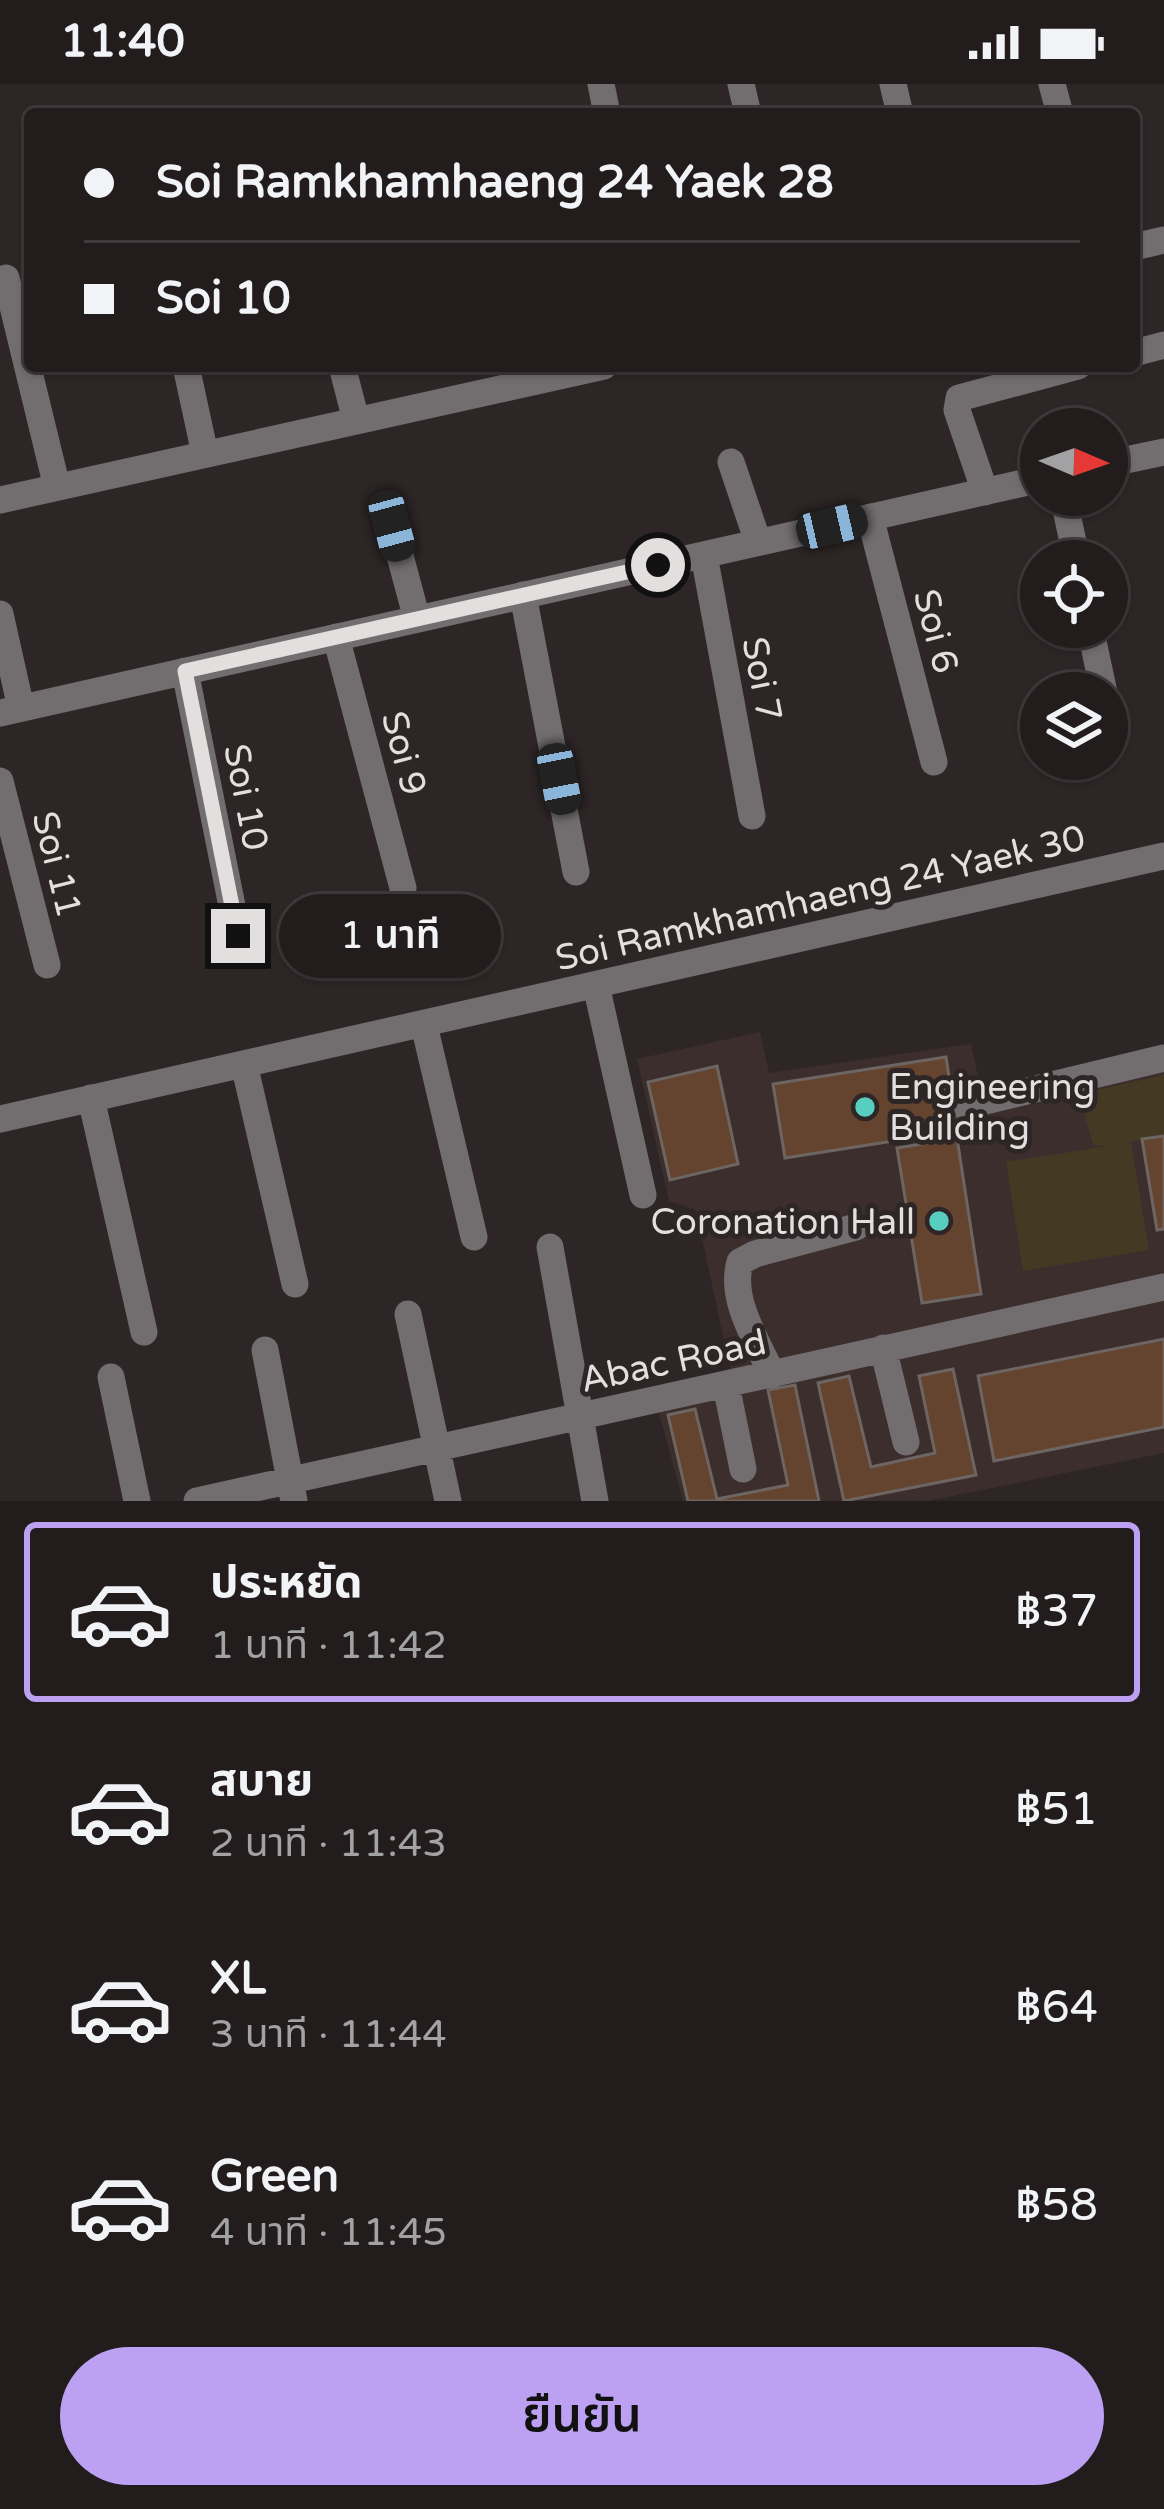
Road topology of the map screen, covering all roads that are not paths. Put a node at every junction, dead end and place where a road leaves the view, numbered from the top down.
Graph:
1 (6, 278) dead end
2 (24, 352) edge
3 (29, 372) edge
4 (187, 372) edge
5 (344, 372) edge
6 (546, 372) edge
7 (1056, 372) edge
8 (497, 377) edge
9 (356, 420) junction
10 (1164, 452) edge
11 (205, 454) junction
12 (1128, 460) edge
13 (730, 462) dead end
14 (1020, 484) edge
15 (57, 487) junction
16 (985, 492) junction
17 (0, 500) edge
18 (870, 517) junction
19 (392, 526) dead end
20 (758, 542) junction
21 (704, 555) junction
22 (523, 595) junction
23 (0, 614) edge
24 (417, 619) junction
25 (337, 637) junction
26 (185, 671) junction
27 (11, 710) edge
28 (934, 762) dead end
29 (0, 781) edge
30 (752, 816) dead end
31 (1164, 856) edge
32 (576, 872) dead end
33 (404, 888) dead end
34 (238, 936) dead end
35 (47, 964) dead end
36 (596, 985) junction
37 (424, 1024) junction
38 (1164, 1058) edge
39 (244, 1064) junction
40 (91, 1098) junction
41 (964, 1106) dead end
42 (0, 1119) edge
43 (643, 1196) dead end
44 (856, 1227) dead end
45 (473, 1237) dead end
46 (550, 1246) dead end
47 (295, 1284) dead end
48 (1164, 1287) edge
49 (408, 1314) dead end
50 (144, 1332) dead end
51 (884, 1348) junction
52 (265, 1350) dead end
53 (772, 1375) junction
54 (111, 1377) dead end
55 (726, 1385) junction
56 (580, 1417) junction
57 (906, 1442) dead end
58 (437, 1448) junction
59 (743, 1469) dead end
60 (292, 1491) edge
61 (137, 1501) edge
62 (196, 1501) edge
63 (448, 1501) edge
64 (595, 1501) edge

1 - 2 street
3 - 15 street
4 - 11 street
5 - 9 street
6 - 8 street
7 - 16 street
8 - 9 street
9 - 11 street
10 - 12 street
11 - 15 street
13 - 20 street
14 - 16 street
15 - 17 street
16 - 18 street
18 - 20 street
18 - 28 street, Soi 6
19 - 24 street
20 - 21 street
21 - 22 street
21 - 30 street, Soi 7
22 - 24 street
22 - 32 street
23 - 27 street
24 - 25 street
25 - 26 street
25 - 33 street, Soi 9
26 - 27 street
26 - 34 street, Soi 10
29 - 35 street, Soi 11
31 - 36 street, Soi Ramkhamhaeng 24 Yaek 30
36 - 37 street, Soi Ramkhamhaeng 24 Yaek 30
36 - 43 street
37 - 39 street, Soi Ramkhamhaeng 24 Yaek 30
37 - 45 street
38 - 41 street
39 - 40 street, Soi Ramkhamhaeng 24 Yaek 30
39 - 47 street
40 - 42 street, Soi Ramkhamhaeng 24 Yaek 30
40 - 50 street
44 - 53 street
46 - 56 street
48 - 51 street, Abac Road
49 - 58 street
51 - 53 street, Abac Road
51 - 57 street
52 - 60 street
53 - 55 street, Abac Road
54 - 61 street
55 - 56 street, Abac Road
55 - 59 street
56 - 58 street, Abac Road
56 - 64 street
58 - 60 street, Abac Road
58 - 63 street
60 - 62 street, Abac Road

